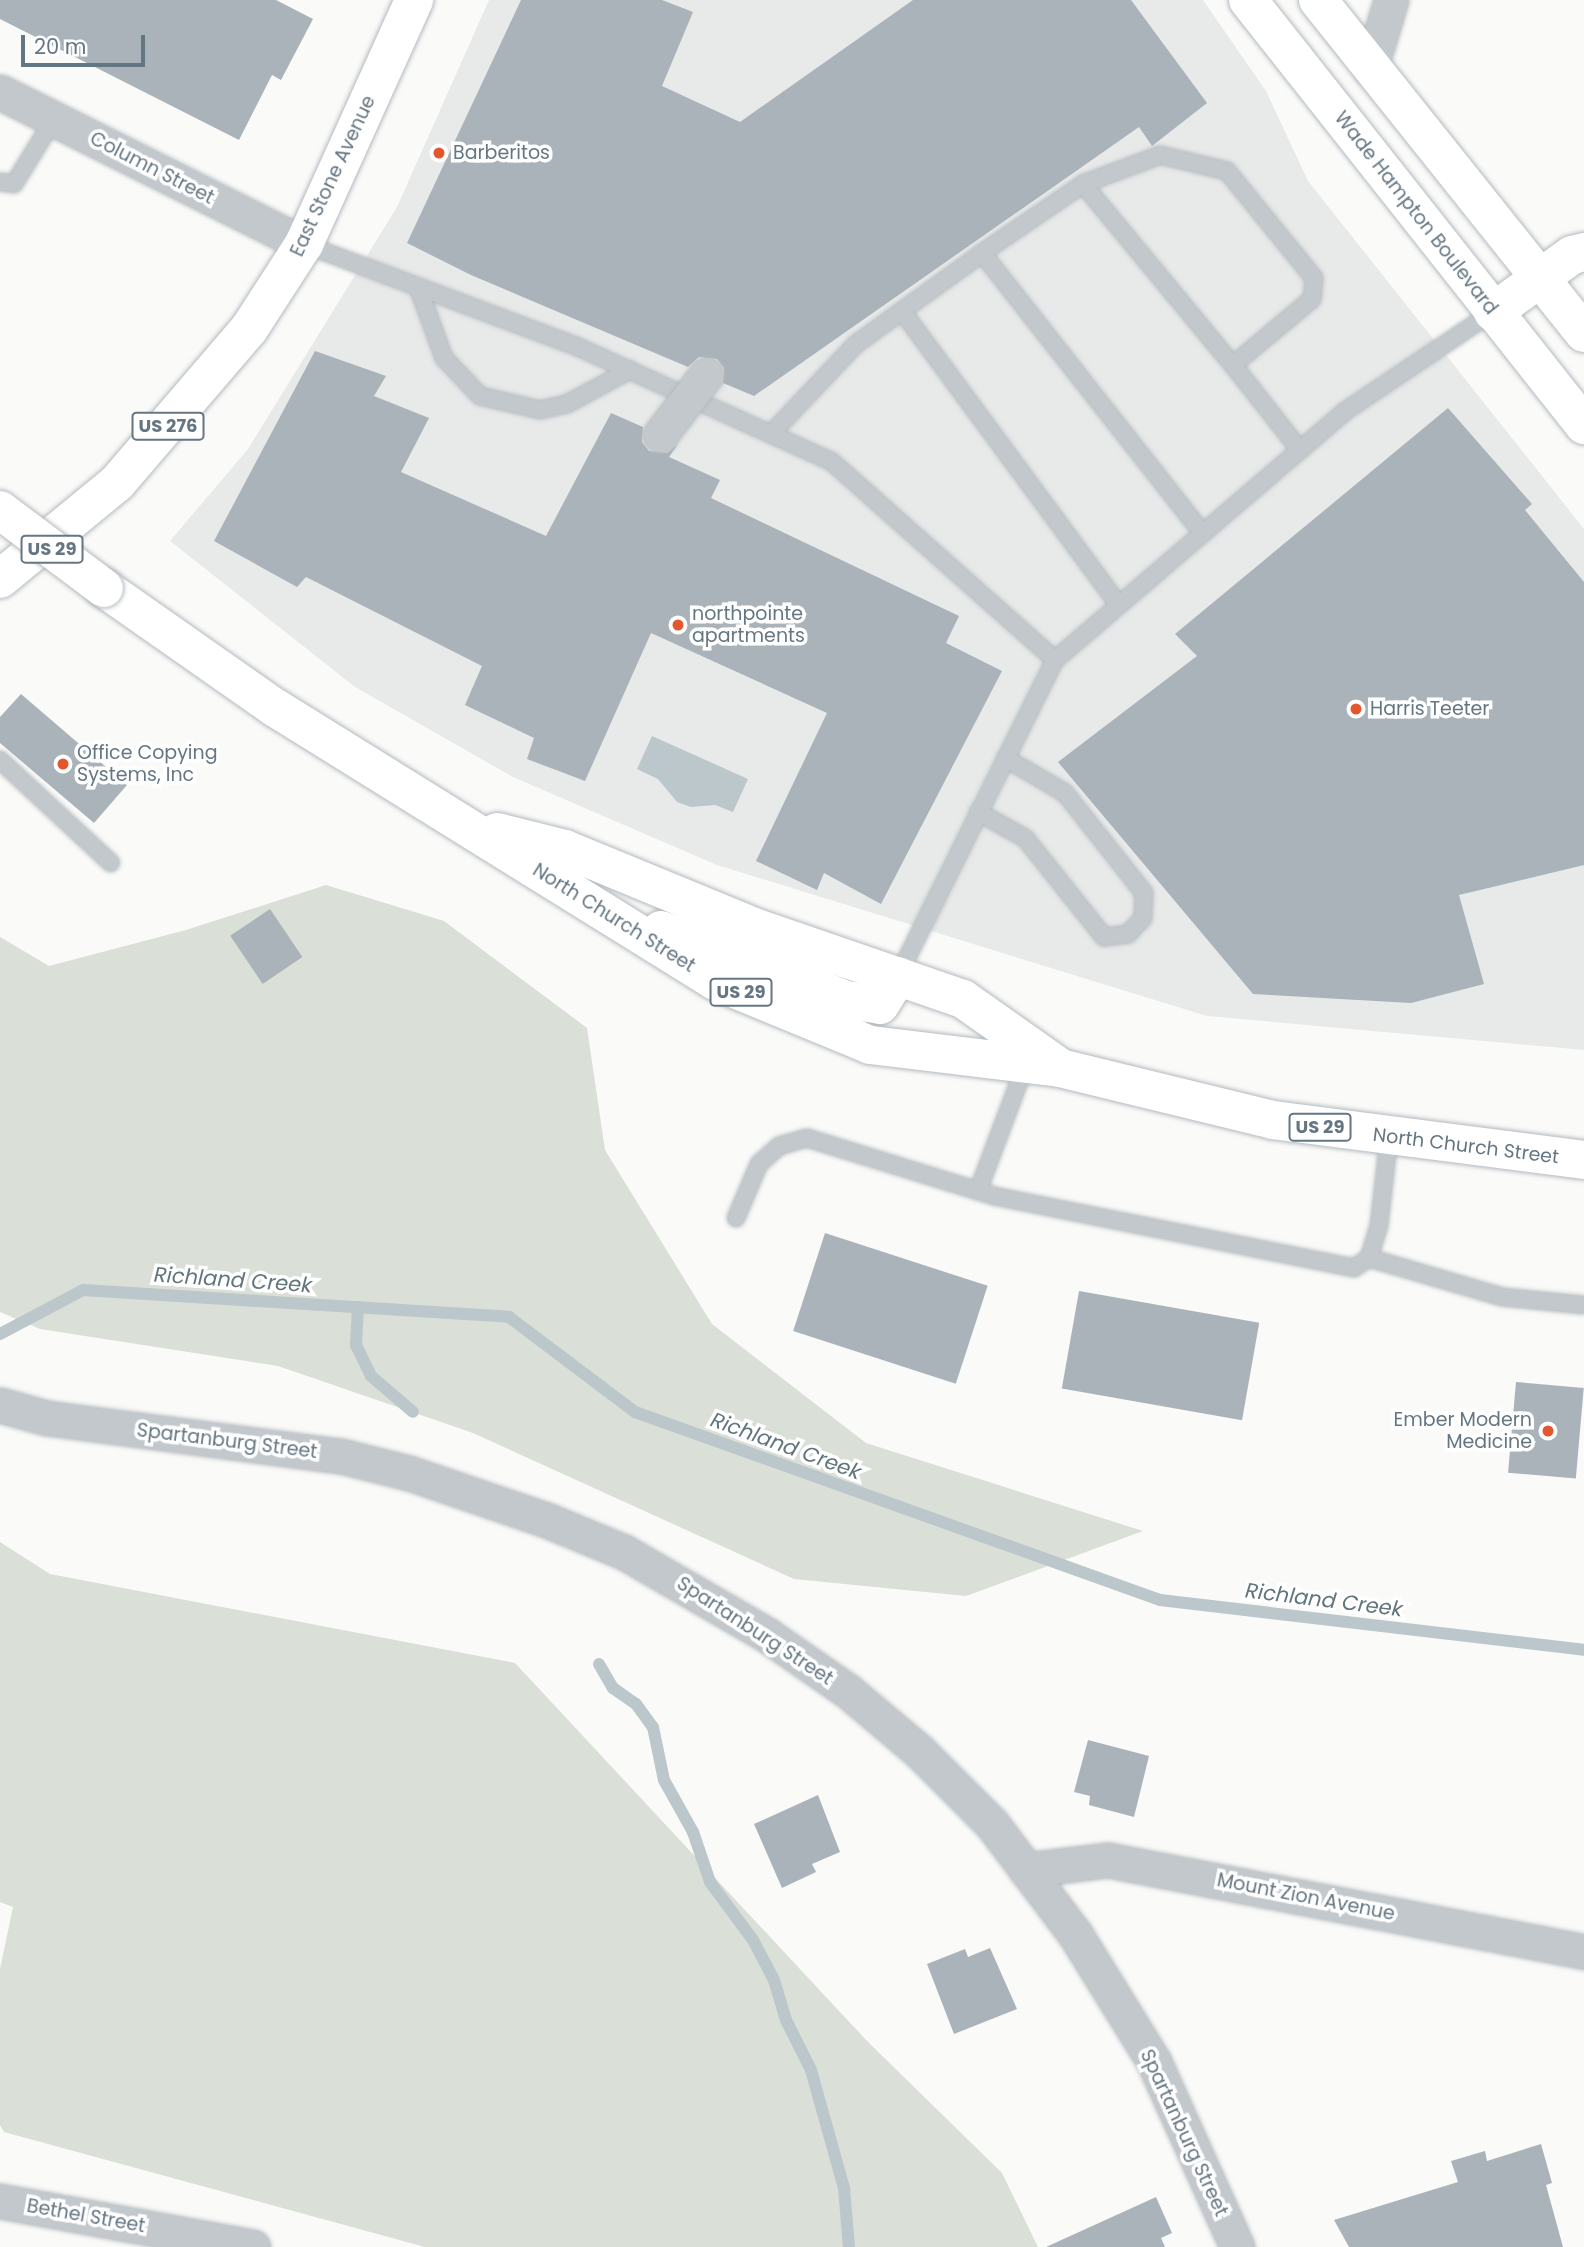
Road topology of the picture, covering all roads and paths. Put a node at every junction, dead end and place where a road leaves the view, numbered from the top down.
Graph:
1 (414, 0) edge
2 (1248, 0) edge
3 (1318, 0) edge
4 (1391, 0) edge
5 (1370, 70) junction
6 (0, 92) edge
7 (54, 119) junction
8 (0, 183) edge
9 (1083, 184) junction
10 (304, 244) junction
11 (1584, 252) edge
12 (982, 253) junction
13 (1541, 276) junction
14 (418, 287) junction
15 (902, 311) junction
16 (1493, 312) junction
17 (1584, 333) edge
18 (1233, 365) junction
19 (630, 370) junction
20 (706, 375) dead end
21 (1584, 425) edge
22 (771, 434) junction
23 (660, 435) dead end
24 (1300, 450) junction
25 (0, 510) edge
26 (1202, 533) junction
27 (0, 579) edge
28 (1119, 604) junction
29 (1055, 660) junction
30 (1005, 758) junction
31 (0, 760) edge
32 (978, 812) junction
33 (458, 822) junction
34 (111, 863) dead end
35 (606, 911) junction
36 (898, 976) junction
37 (1039, 1060) junction
38 (1389, 1137) junction
39 (1584, 1160) edge
40 (978, 1191) junction
41 (736, 1218) dead end
42 (1369, 1258) junction
43 (1584, 1305) edge
44 (0, 1405) edge
45 (1026, 1870) junction
46 (1584, 1952) edge
47 (0, 2201) edge
48 (254, 2247) edge
49 (1237, 2247) edge

1 - 10 main road, East Stone Avenue / US 276
2 - 16 main road, Wade Hampton Boulevard
3 - 5 main road
4 - 5 street
5 - 13 main road
6 - 7 street, Column Street
7 - 8 lane
7 - 10 street, Column Street
9 - 12 lane
9 - 18 lane
9 - 18 lane
10 - 14 lane
10 - 27 main road, East Stone Avenue / US 276
11 - 13 main road
12 - 15 lane
12 - 26 lane
13 - 16 main road
13 - 17 main road
14 - 19 lane
14 - 19 lane
15 - 22 lane
15 - 28 lane
16 - 21 main road, Wade Hampton Boulevard
16 - 24 lane
18 - 24 lane
19 - 22 lane
20 - 23 street, bridge
22 - 29 lane
24 - 26 lane
25 - 33 main road, North Church Street / US 29, bridge
26 - 28 lane
28 - 29 lane
29 - 30 lane
30 - 32 lane
30 - 32 lane
31 - 34 lane
32 - 36 lane
33 - 35 main road, North Church Street / US 29
33 - 36 main road, North Church Street / US 29
35 - 36 main road
35 - 37 main road, North Church Street / US 29
36 - 37 main road, North Church Street / US 29
37 - 38 main road, North Church Street / US 29
37 - 40 lane
38 - 39 main road, North Church Street / US 29
38 - 42 lane
40 - 41 lane
40 - 42 lane
42 - 43 lane
44 - 45 street, Spartanburg Street
45 - 46 street, Mount Zion Avenue
45 - 49 street, Spartanburg Street
47 - 48 street, Bethel Street

